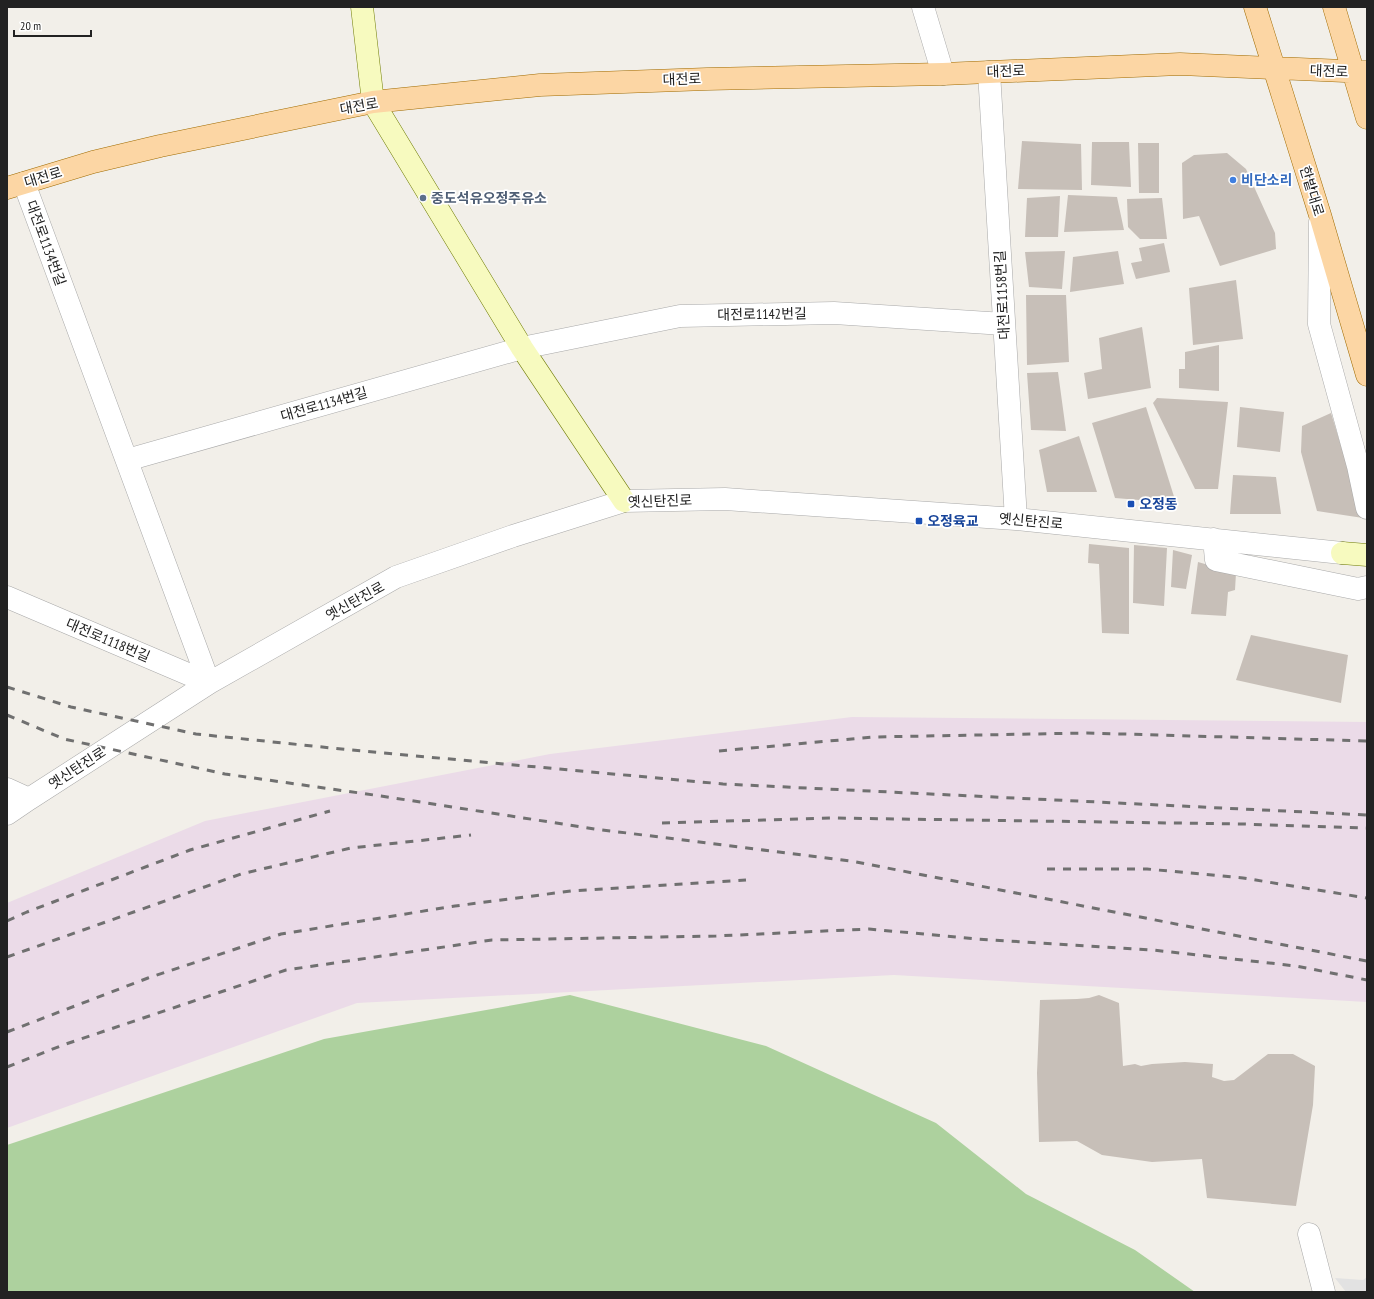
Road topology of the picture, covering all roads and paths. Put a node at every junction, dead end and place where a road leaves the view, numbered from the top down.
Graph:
1 (362, 7) edge
2 (923, 7) edge
3 (1255, 7) edge
4 (1334, 7) edge
5 (1274, 68) junction
6 (989, 72) junction
7 (1361, 72) edge
8 (943, 74) junction
9 (373, 102) junction
10 (1367, 118) edge
11 (16, 185) edge
12 (1320, 215) junction
13 (1004, 324) junction
14 (522, 348) junction
15 (1367, 375) edge
16 (127, 460) junction
17 (624, 501) junction
18 (1367, 508) edge
19 (1016, 518) junction
20 (1214, 539) junction
21 (1367, 555) edge
22 (1367, 587) edge
23 (7, 598) edge
24 (209, 683) junction
25 (7, 789) edge
26 (29, 799) junction
27 (7, 814) edge
28 (1309, 1234) dead end
29 (1324, 1292) edge

1 - 9 street
2 - 8 street
3 - 5 main road, 한밭대로
4 - 7 main road
5 - 6 main road, 대전로
5 - 7 main road, 대전로
5 - 12 main road, 한밭대로
6 - 8 main road, 대전로
6 - 13 street, 대전로1158번길
7 - 10 main road
8 - 9 main road, 대전로
9 - 11 main road, 대전로
9 - 14 street
11 - 16 street, 대전로1134번길
12 - 15 main road, 한밭대로
12 - 18 street
13 - 14 street, 대전로1142번길
13 - 19 street, 대전로1158번길
14 - 16 street, 대전로1134번길
14 - 17 street
16 - 24 street, 대전로1134번길
17 - 19 street, 옛신탄진로
17 - 24 street, 옛신탄진로
19 - 20 street, 옛신탄진로
20 - 21 street, 옛신탄진로
20 - 22 street
23 - 24 street, 대전로1118번길
24 - 26 street, 옛신탄진로
25 - 26 street
26 - 27 street, 옛신탄진로
28 - 29 street

